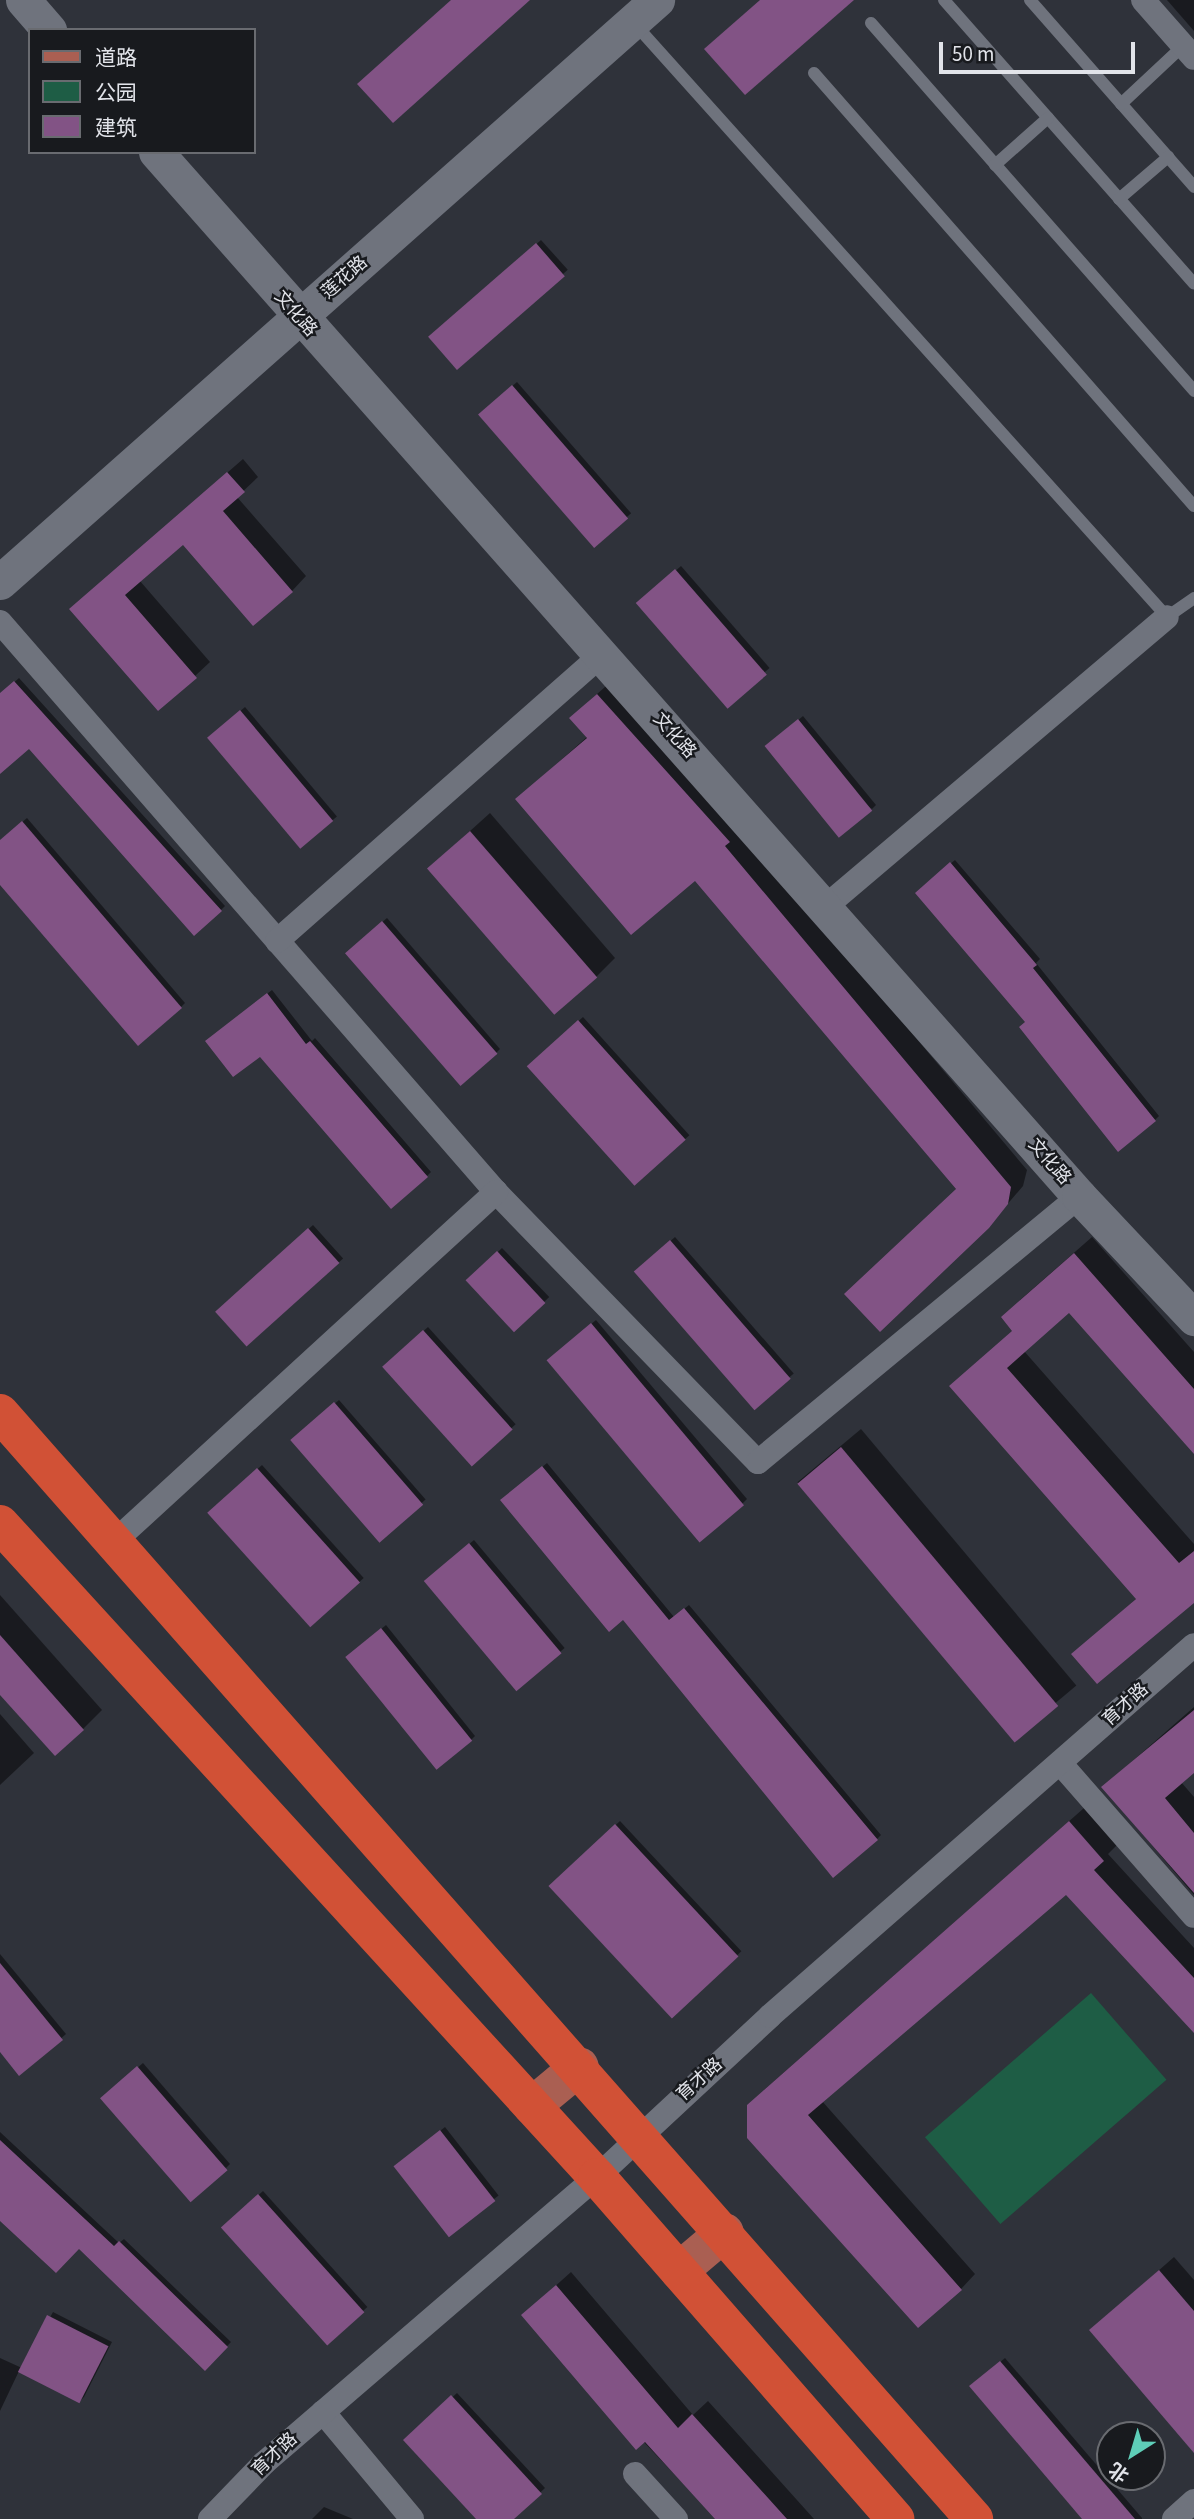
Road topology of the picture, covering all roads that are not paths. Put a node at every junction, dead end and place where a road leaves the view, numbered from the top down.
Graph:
1 (23, 0) edge
2 (944, 0) edge
3 (1030, 0) edge
4 (1143, 0) edge
5 (645, 11) edge
6 (871, 23) dead end
7 (47, 28) edge
8 (1188, 52) edge
9 (814, 73) dead end
10 (1121, 104) junction
11 (1048, 118) junction
12 (158, 154) edge
13 (1168, 157) junction
14 (995, 165) junction
15 (1194, 187) edge
16 (1119, 199) junction
17 (1194, 284) edge
18 (299, 318) junction
19 (1194, 391) edge
20 (1194, 506) edge
21 (0, 582) edge
22 (1194, 598) edge
23 (1167, 617) junction
24 (0, 622) edge
25 (601, 655) junction
26 (825, 907) junction
27 (277, 941) junction
28 (496, 1192) junction
29 (1079, 1196) junction
30 (1194, 1318) edge
31 (0, 1413) edge
32 (0, 1524) edge
33 (115, 1541) junction
34 (1194, 1645) edge
35 (1060, 1763) junction
36 (1194, 1916) edge
37 (580, 2066) junction
38 (532, 2106) junction
39 (639, 2134) junction
40 (597, 2176) junction
41 (725, 2232) junction
42 (679, 2271) junction
43 (323, 2412) junction
44 (635, 2474) dead end
45 (210, 2519) edge
46 (412, 2519) edge
47 (676, 2519) edge
48 (895, 2519) edge
49 (974, 2519) edge

1 - 7 street
2 - 11 lane
3 - 10 lane
4 - 8 street
5 - 18 street, 莲花路
5 - 23 lane
6 - 14 lane
8 - 10 lane
9 - 20 lane
10 - 13 lane
11 - 14 lane
11 - 16 lane
12 - 18 street, 文化路
13 - 15 lane
13 - 16 lane
14 - 19 lane
16 - 17 lane
18 - 21 street, 莲花路
18 - 25 street, 文化路
22 - 23 lane
23 - 26 street
24 - 27 street
25 - 26 street, 文化路
25 - 27 street
26 - 29 street, 文化路
27 - 28 street
28 - 29 street
28 - 33 street
29 - 30 street, 文化路
31 - 33 highway
32 - 38 highway
33 - 37 highway
34 - 35 street, 育才路
35 - 36 street
35 - 39 street, 育才路
37 - 38 main road
37 - 39 highway
38 - 40 highway
39 - 40 street, 育才路
39 - 41 highway
40 - 42 highway
40 - 43 street, 育才路
41 - 42 main road
41 - 49 highway
42 - 48 highway
43 - 45 street, 育才路
43 - 46 street
44 - 47 street

